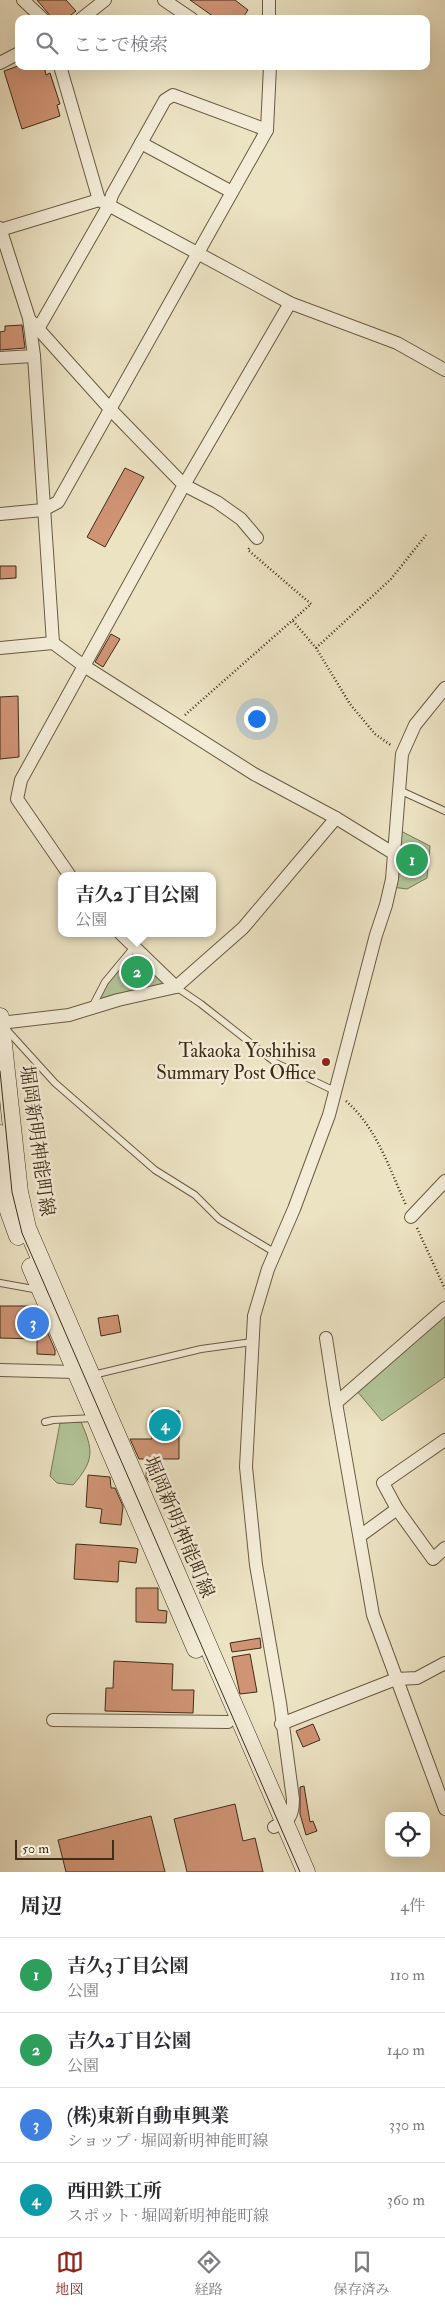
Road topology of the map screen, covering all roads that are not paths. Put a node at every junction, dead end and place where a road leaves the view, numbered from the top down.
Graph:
1 (23, 0) edge
2 (105, 0) edge
3 (164, 0) edge
4 (269, 0) edge
5 (38, 15) edge
6 (86, 15) edge
7 (186, 15) edge
8 (269, 15) edge
9 (15, 55) edge
10 (0, 63) edge
11 (61, 70) edge
12 (267, 70) edge
13 (267, 130) junction
14 (141, 143) junction
15 (232, 192) junction
16 (104, 202) junction
17 (0, 229) edge
18 (198, 252) junction
19 (290, 303) junction
20 (29, 318) junction
21 (38, 329) junction
22 (34, 356) junction
23 (0, 358) edge
24 (445, 370) edge
25 (111, 410) junction
26 (184, 485) junction
27 (43, 510) junction
28 (0, 514) edge
29 (257, 538) road end
30 (53, 643) junction
31 (0, 648) edge
32 (84, 666) junction
33 (445, 688) edge
34 (399, 790) junction
35 (445, 811) edge
36 (336, 818) junction
37 (393, 853) junction
38 (67, 872) edge
39 (124, 937) edge
40 (134, 947) junction
41 (176, 987) junction
42 (91, 1008) junction
43 (0, 1017) edge
44 (0, 1023) edge
45 (335, 1092) junction
46 (0, 1134) edge
47 (445, 1181) edge
48 (412, 1217) road end
49 (274, 1252) junction
50 (0, 1283) edge
51 (40, 1291) junction
52 (445, 1308) edge
53 (326, 1338) dead end
54 (252, 1342) junction
55 (0, 1370) edge
56 (83, 1374) junction
57 (336, 1403) junction
58 (95, 1418) junction
59 (45, 1422) dead end
60 (445, 1440) edge
61 (397, 1509) junction
62 (360, 1536) junction
63 (445, 1548) edge
64 (445, 1663) edge
65 (396, 1679) junction
66 (53, 1720) dead end
67 (228, 1722) junction
68 (281, 1724) junction
69 (445, 1809) edge
70 (279, 1824) junction
71 (294, 1872) edge
72 (306, 1872) edge

1 - 5 street
2 - 6 street
3 - 7 street
4 - 8 street
9 - 10 street
11 - 16 street
12 - 13 street
13 - 14 street
13 - 15 street
14 - 15 street
14 - 16 street
15 - 18 street
16 - 17 street
16 - 18 street
16 - 21 street
17 - 20 street
18 - 19 street
18 - 25 street
19 - 24 street
19 - 26 street
20 - 21 street
20 - 22 street
21 - 25 street
22 - 23 street
22 - 27 street
25 - 26 street
25 - 27 street
26 - 29 street
26 - 32 street
27 - 28 street
27 - 30 street
30 - 31 street
30 - 32 street
32 - 36 street
32 - 38 street
33 - 34 street
34 - 35 lane
34 - 37 street
36 - 37 street
36 - 41 street
37 - 45 street
39 - 40 street
40 - 41 street
40 - 42 lane
41 - 42 street
41 - 45 lane
42 - 44 street
43 - 44 main road, 堀岡新明神能町線
44 - 49 lane
44 - 56 main road, 堀岡新明神能町線
45 - 49 street
46 - 51 main road, 堀岡新明神能町線
47 - 48 street
49 - 54 street
50 - 51 lane
51 - 56 main road, 堀岡新明神能町線
52 - 57 street
53 - 57 street
54 - 56 lane
54 - 68 street
55 - 56 street
56 - 58 main road, 堀岡新明神能町線
56 - 70 main road, 堀岡新明神能町線
57 - 62 street
58 - 59 lane
58 - 67 main road, 堀岡新明神能町線
60 - 61 street
61 - 62 street
61 - 63 street
62 - 65 street
64 - 65 street
65 - 68 street
65 - 69 street
66 - 67 street
67 - 70 main road, 堀岡新明神能町線
68 - 70 street
70 - 71 main road, 堀岡新明神能町線
70 - 72 main road, 堀岡新明神能町線

